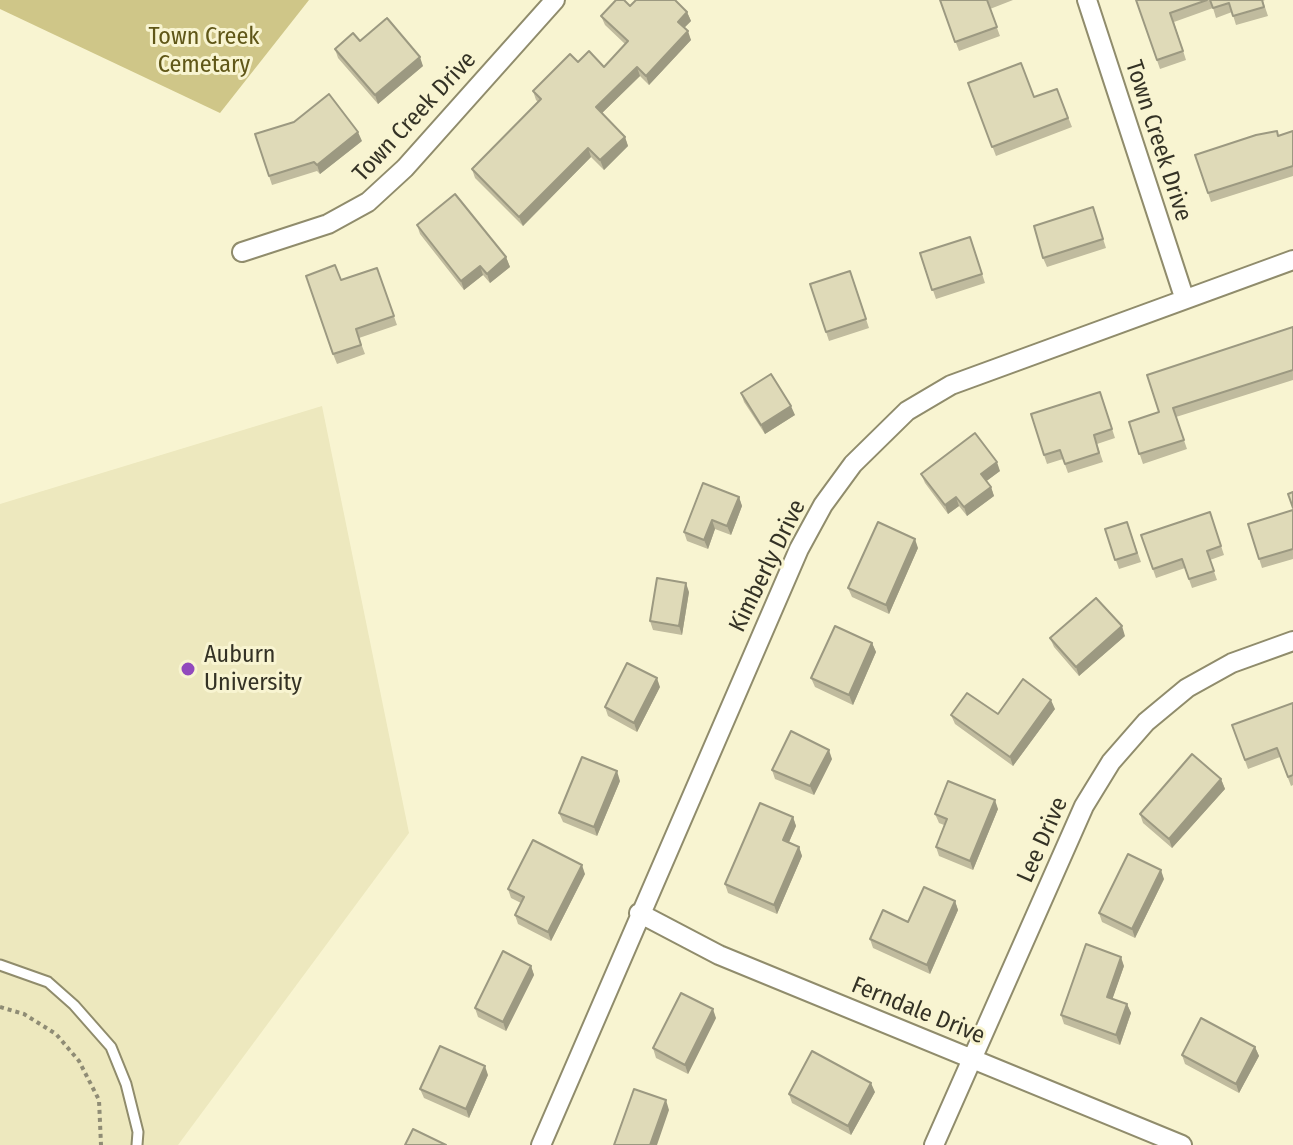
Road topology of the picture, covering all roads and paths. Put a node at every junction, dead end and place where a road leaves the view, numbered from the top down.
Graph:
1 (555, 0) edge
2 (1087, 0) edge
3 (242, 252) dead end
4 (1293, 260) edge
5 (1184, 297) junction
6 (1293, 641) edge
7 (639, 913) junction
8 (0, 965) edge
9 (0, 1007) edge
10 (972, 1060) junction
11 (101, 1145) edge
12 (137, 1145) edge
13 (541, 1145) edge
14 (934, 1145) edge
15 (1182, 1145) edge

1 - 3 street, Town Creek Drive
2 - 5 street, Town Creek Drive
4 - 5 street, Kimberly Drive
5 - 7 street, Kimberly Drive
6 - 10 street, Lee Drive
7 - 10 street, Ferndale Drive
7 - 13 street, Kimberly Drive
8 - 12 lane
9 - 11 path
10 - 14 street, Lee Drive
10 - 15 street, Ferndale Drive

